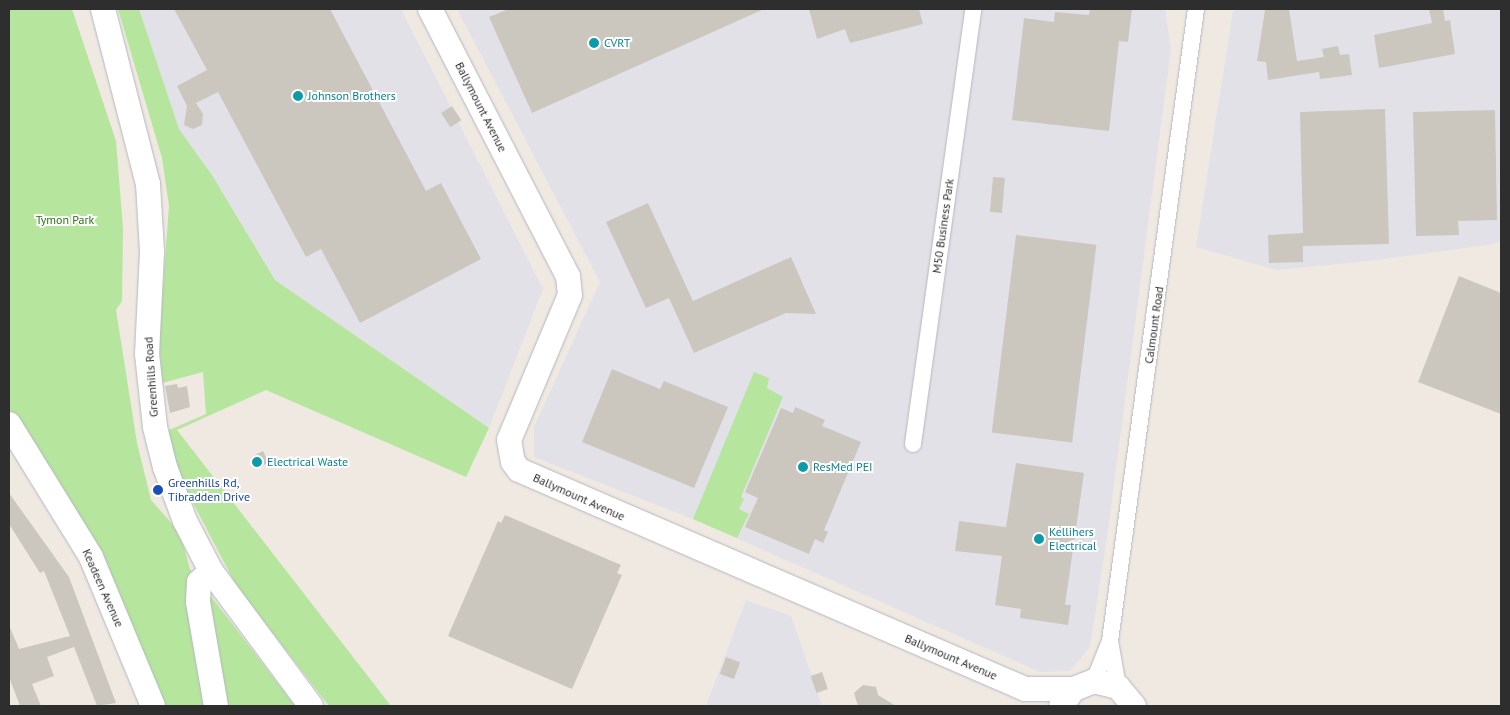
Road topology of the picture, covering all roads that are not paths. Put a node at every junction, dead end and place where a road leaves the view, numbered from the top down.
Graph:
1 (103, 9) edge
2 (430, 9) edge
3 (973, 9) edge
4 (1196, 9) edge
5 (9, 424) edge
6 (913, 444) dead end
7 (211, 571) junction
8 (1110, 642) junction
9 (1118, 686) junction
10 (1076, 692) edge
11 (1032, 698) edge
12 (153, 706) edge
13 (216, 706) edge
14 (311, 706) edge
15 (1134, 706) edge

1 - 7 street, Greenhills Road
2 - 11 street, Ballymount Avenue
3 - 6 street, M50 Business Park
4 - 8 street, Calmount Road
5 - 12 street, Keadeen Avenue
7 - 13 street
7 - 14 street, Greenhills Road
8 - 9 street, Calmount Road
8 - 10 street, Calmount Road
9 - 10 street, Ballymount Avenue
9 - 15 street
10 - 11 street, Ballymount Avenue

